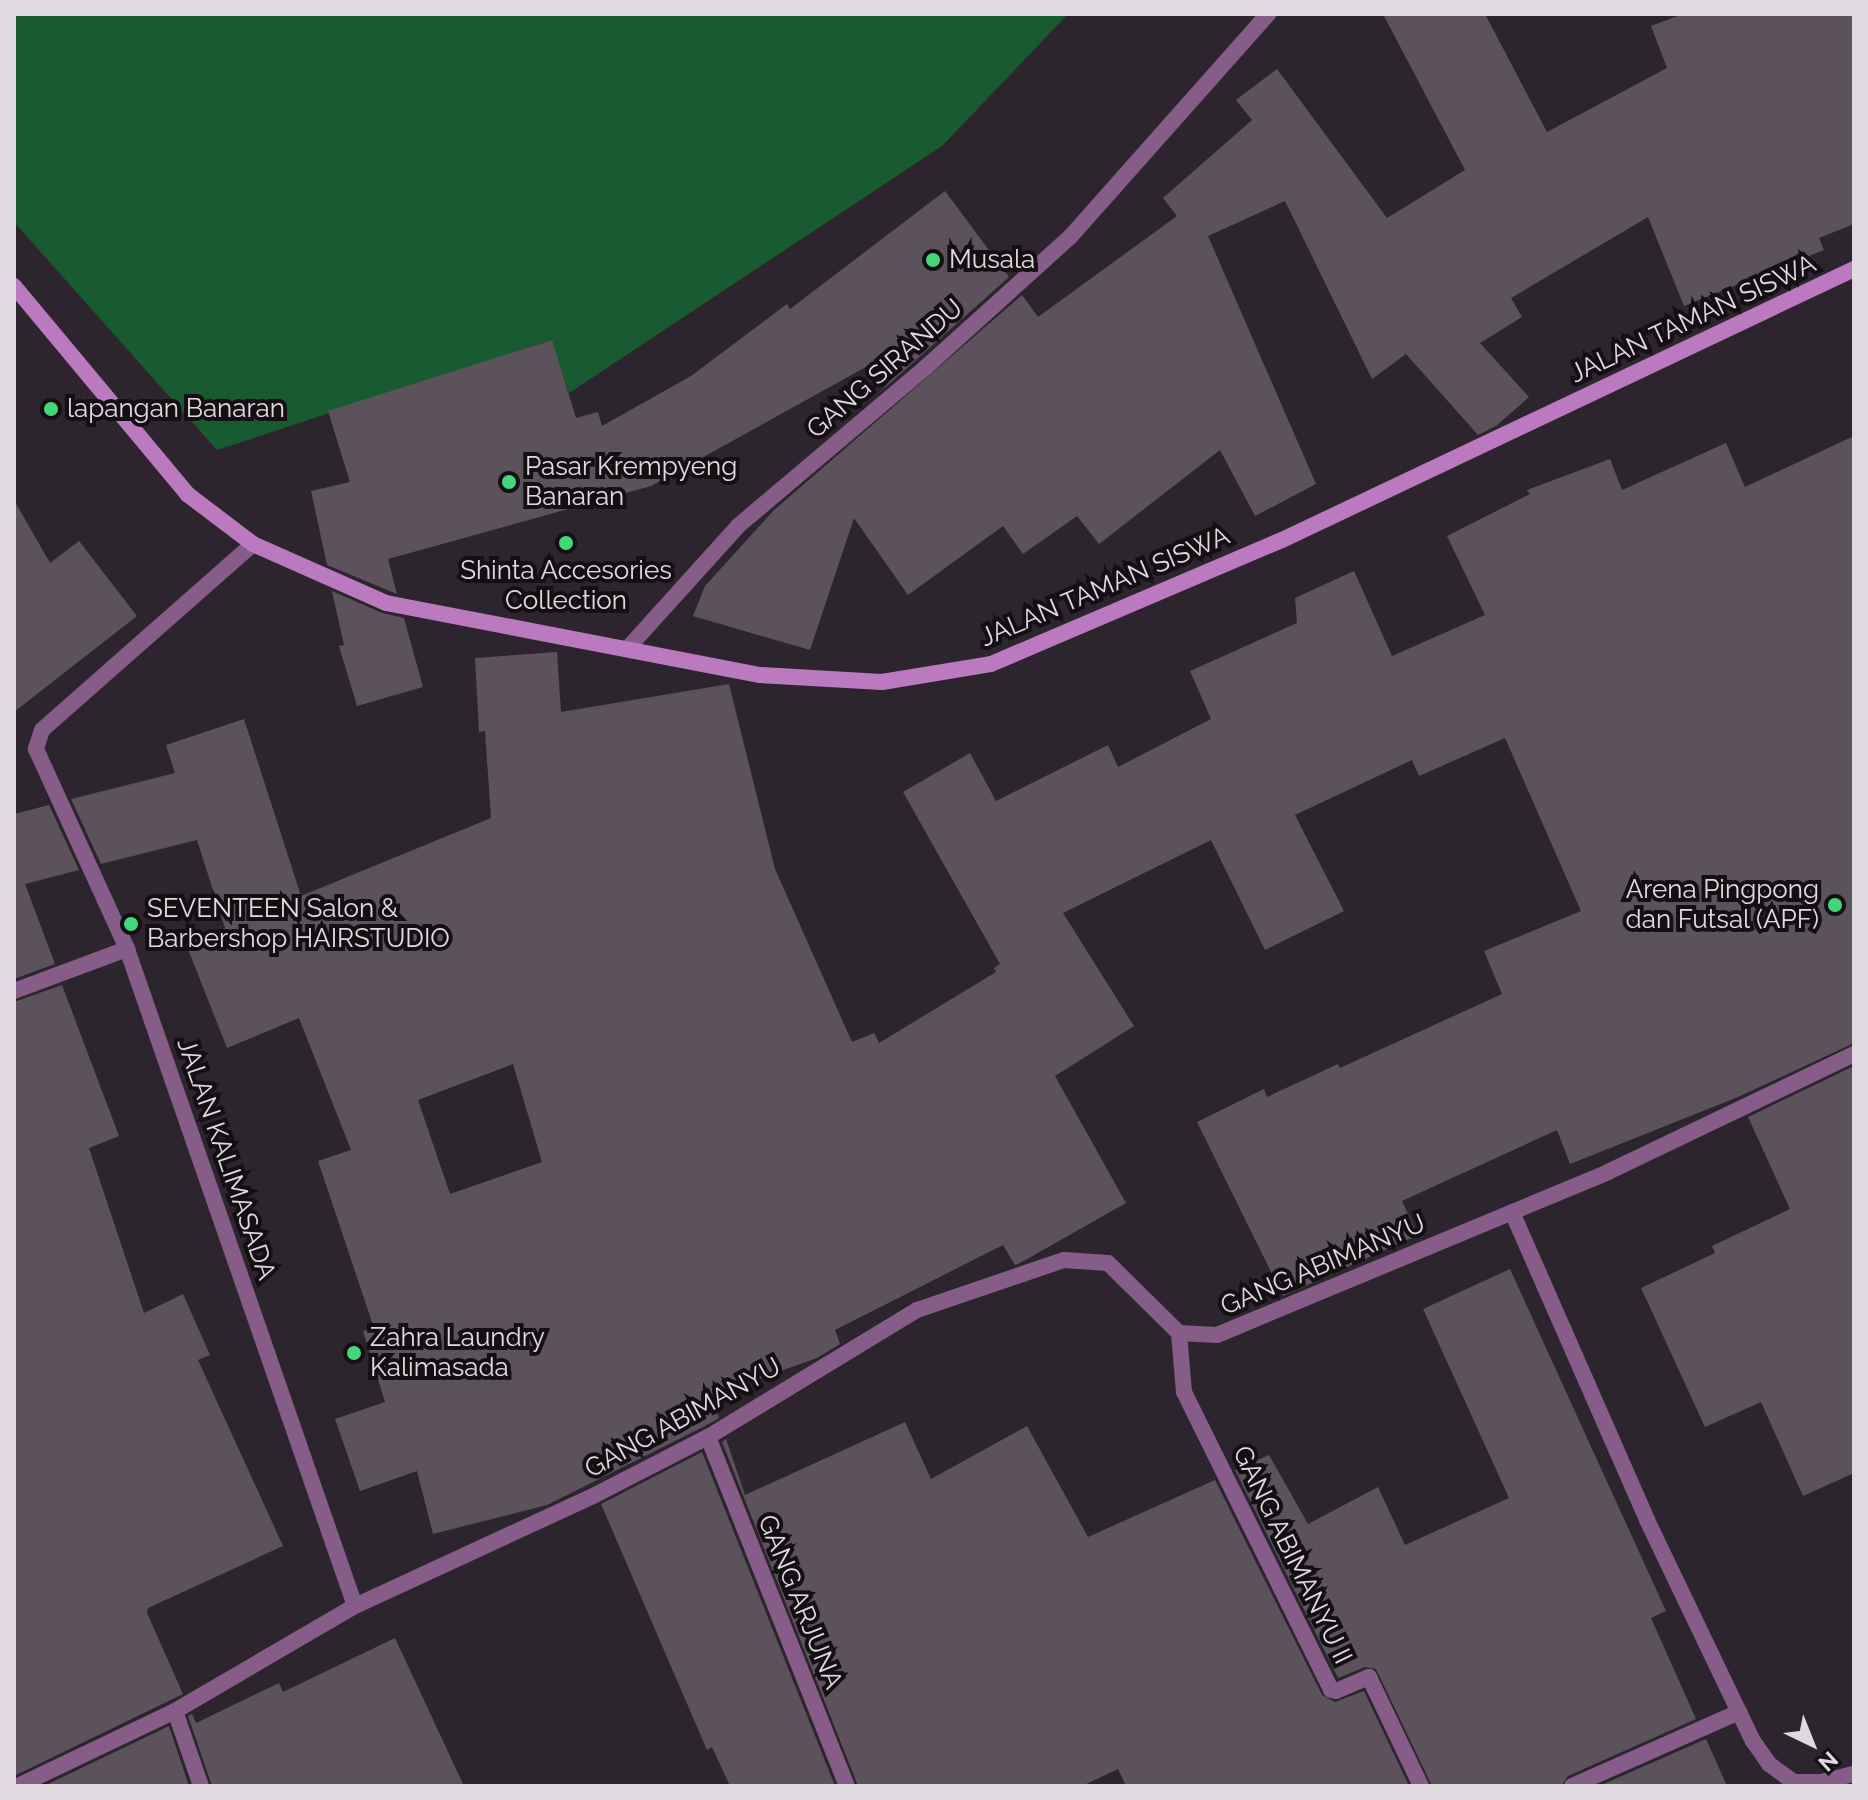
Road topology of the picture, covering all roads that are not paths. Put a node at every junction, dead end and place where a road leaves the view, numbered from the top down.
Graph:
1 (1268, 14) edge
2 (1854, 269) edge
3 (14, 286) edge
4 (253, 544) junction
5 (627, 649) junction
6 (127, 949) junction
7 (14, 991) edge
8 (1854, 1054) edge
9 (1512, 1212) junction
10 (1179, 1333) junction
11 (708, 1437) junction
12 (355, 1606) junction
13 (175, 1711) junction
14 (1739, 1712) junction
15 (1854, 1774) edge
16 (18, 1786) edge
17 (201, 1786) edge
18 (847, 1786) edge
19 (1421, 1786) edge
20 (1572, 1786) edge

1 - 5 street, GANG SIRANDU
2 - 5 main road, JALAN TAMAN SISWA
3 - 4 main road, JALAN TAMAN SISWA
4 - 5 main road, JALAN TAMAN SISWA
4 - 6 street, JALAN KALIMASADA
6 - 7 street
6 - 12 street, JALAN KALIMASADA
8 - 9 street, GANG ABIMANYU
9 - 10 street, GANG ABIMANYU
9 - 14 street
10 - 11 street, GANG ABIMANYU
10 - 19 street, GANG ABIMANYU II
11 - 12 street, GANG ABIMANYU
11 - 18 street, GANG ARJUNA
12 - 13 street
13 - 16 street
13 - 17 street
14 - 15 street
14 - 20 street

